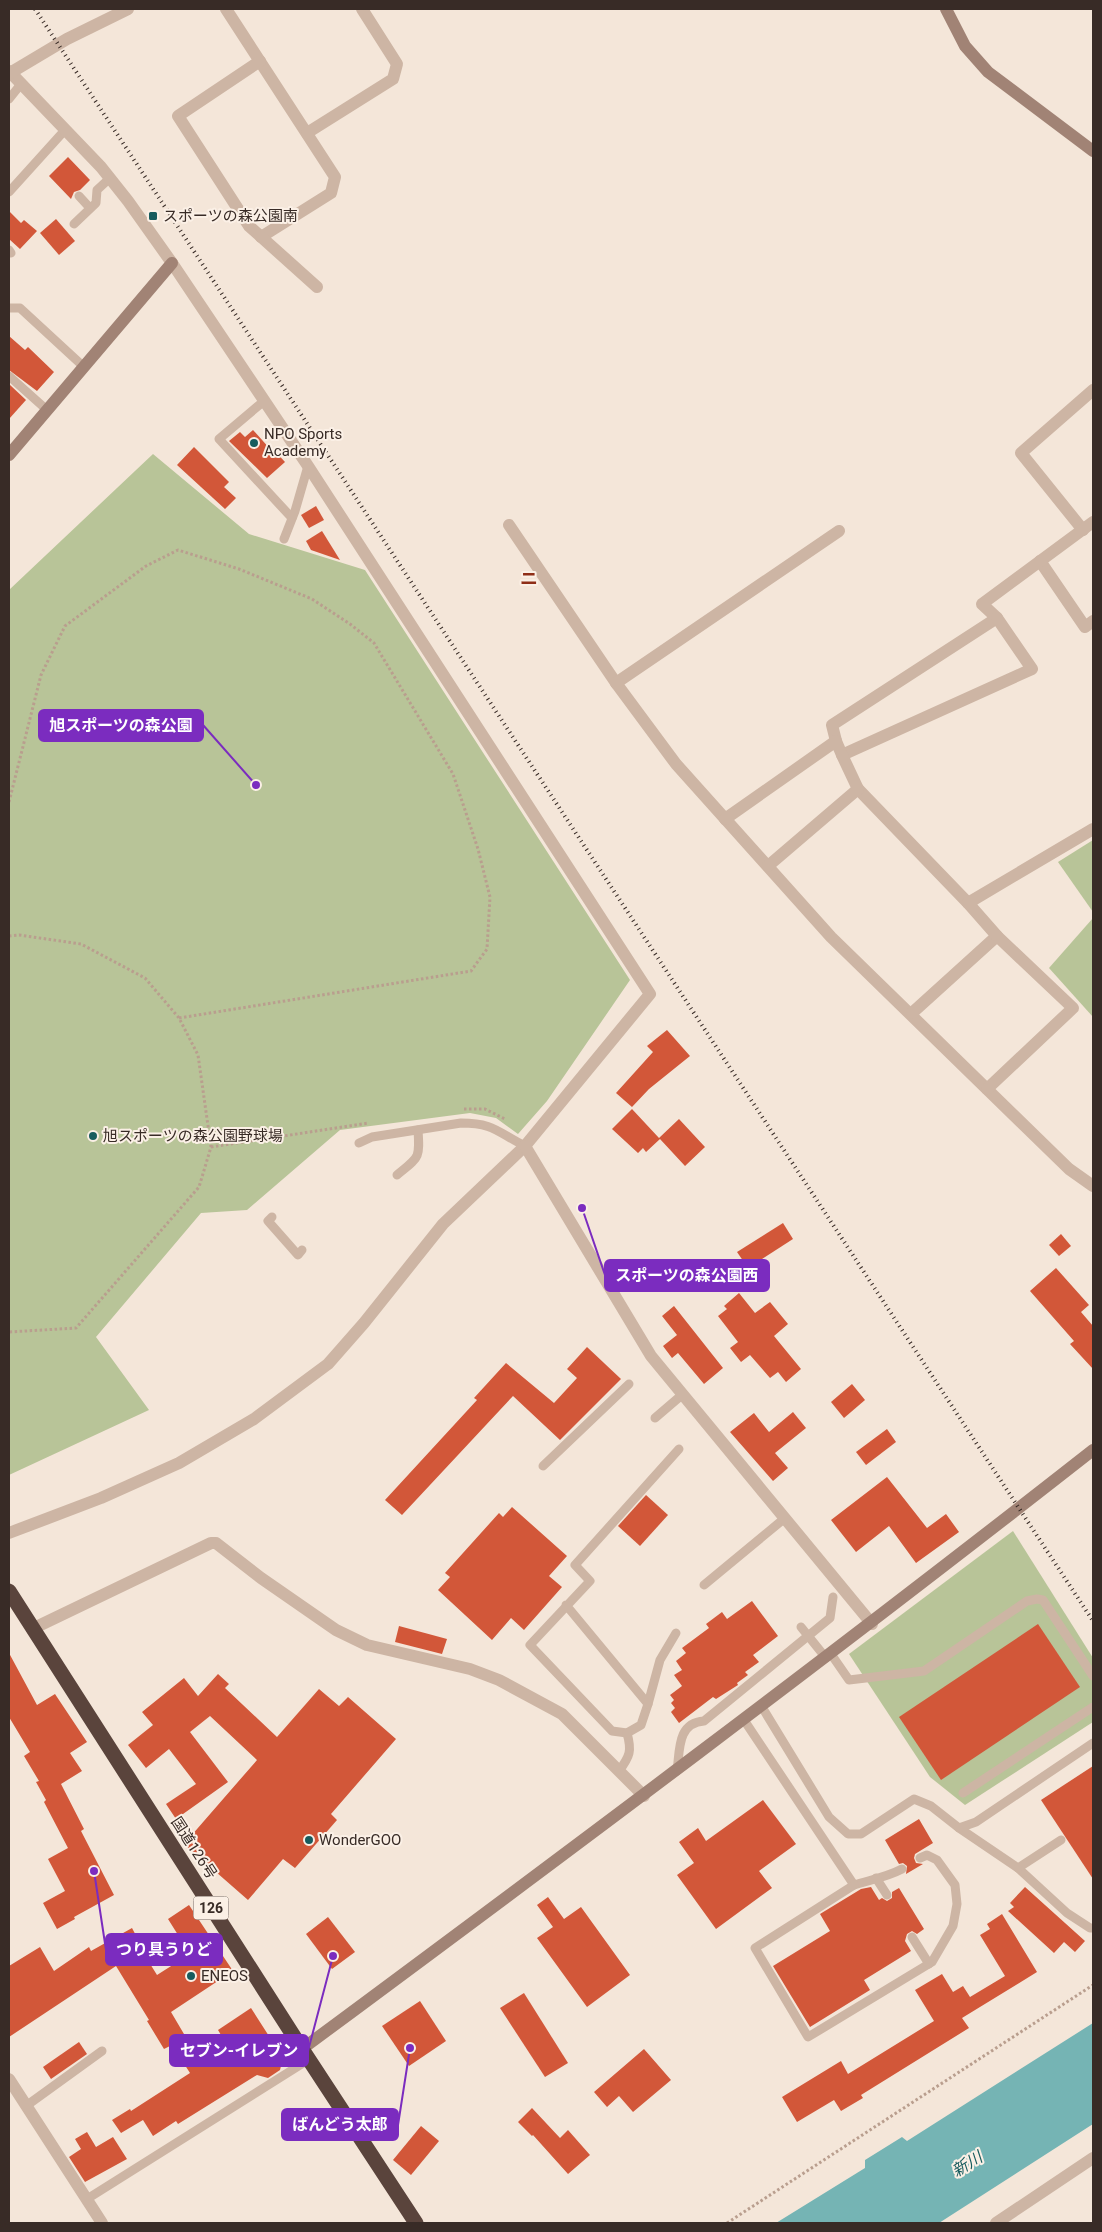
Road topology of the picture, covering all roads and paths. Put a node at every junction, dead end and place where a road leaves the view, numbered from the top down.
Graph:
1 (128, 9) edge
2 (226, 9) edge
3 (362, 9) edge
4 (946, 9) edge
5 (260, 61) junction
6 (10, 72) edge
7 (21, 84) junction
8 (9, 100) edge
9 (65, 130) junction
10 (307, 133) junction
11 (1093, 151) edge
12 (110, 178) junction
13 (9, 192) edge
14 (78, 196) dead end
15 (90, 208) junction
16 (74, 224) dead end
17 (261, 237) junction
18 (172, 263) junction
19 (318, 287) dead end
20 (9, 308) edge
21 (84, 367) junction
22 (9, 376) edge
23 (1093, 390) edge
24 (264, 401) junction
25 (47, 410) junction
26 (9, 455) edge
27 (308, 466) junction
28 (292, 518) junction
29 (509, 525) dead end
30 (1088, 526) edge
31 (839, 531) dead end
32 (284, 540) dead end
33 (1040, 561) junction
34 (998, 618) junction
35 (1093, 621) edge
36 (616, 683) junction
37 (836, 741) junction
38 (842, 755) junction
39 (858, 789) junction
40 (9, 802) edge
41 (725, 819) junction
42 (1093, 829) edge
43 (768, 866) junction
44 (968, 903) junction
45 (9, 936) edge
46 (997, 936) junction
47 (912, 1013) junction
48 (179, 1018) junction
49 (987, 1089) junction
50 (418, 1130) junction
51 (359, 1144) dead end
52 (525, 1146) junction
53 (397, 1175) dead end
54 (1093, 1186) edge
55 (272, 1217) dead end
56 (302, 1250) dead end
57 (9, 1332) edge
58 (629, 1384) dead end
59 (683, 1394) junction
60 (655, 1418) dead end
61 (679, 1449) dead end
62 (1093, 1450) edge
63 (543, 1466) dead end
64 (785, 1518) junction
65 (9, 1533) edge
66 (704, 1585) dead end
67 (9, 1591) edge
68 (834, 1597) dead end
69 (566, 1605) junction
70 (872, 1624) junction
71 (801, 1627) dead end
72 (32, 1629) junction
73 (676, 1634) dead end
74 (808, 1636) junction
75 (829, 1656) junction
76 (1093, 1676) edge
77 (648, 1704) junction
78 (762, 1707) junction
79 (1093, 1707) edge
80 (744, 1720) junction
81 (627, 1733) junction
82 (1093, 1743) edge
83 (619, 1771) junction
84 (677, 1772) junction
85 (963, 1793) dead end
86 (644, 1796) junction
87 (959, 1828) junction
88 (1061, 1840) dead end
89 (920, 1858) dead end
90 (1018, 1868) junction
91 (902, 1869) dead end
92 (876, 1878) junction
93 (854, 1885) junction
94 (887, 1895) dead end
95 (1093, 1928) edge
96 (912, 1937) dead end
97 (929, 1964) junction
98 (1093, 1985) edge
99 (102, 2051) dead end
100 (305, 2054) junction
101 (9, 2079) edge
102 (26, 2106) junction
103 (1093, 2158) edge
104 (87, 2199) junction
105 (102, 2223) edge
106 (416, 2223) edge
107 (727, 2223) edge
108 (996, 2223) edge

1 - 6 street
2 - 5 street
3 - 10 street
4 - 11 street
5 - 10 street
5 - 17 street
6 - 7 street
7 - 8 lane
7 - 9 street
9 - 12 street
9 - 13 lane
10 - 17 street
12 - 15 lane
12 - 18 street
14 - 15 lane
15 - 16 lane
17 - 19 street
18 - 21 street
18 - 24 street
20 - 21 lane
21 - 25 street
22 - 25 lane
23 - 30 street
24 - 27 street
24 - 28 lane
25 - 26 street
27 - 28 lane
27 - 52 street
28 - 32 lane
29 - 36 street
30 - 33 street
31 - 36 street
33 - 34 street
33 - 35 street
34 - 37 street
34 - 38 street
36 - 41 street
37 - 38 street
37 - 41 street
38 - 39 street
39 - 43 street
39 - 44 street
40 - 48 path
41 - 43 street
42 - 44 street
43 - 47 street
44 - 46 street
45 - 48 path
46 - 47 street
46 - 49 street
47 - 49 street
48 - 57 path
49 - 54 street
50 - 51 lane
50 - 52 lane
50 - 53 lane
52 - 59 street
52 - 65 street
55 - 56 lane
58 - 63 lane
59 - 60 lane
59 - 64 street
61 - 69 lane
62 - 70 street
64 - 66 lane
64 - 70 street
67 - 72 highway, 国道126号 / 126
68 - 74 lane
69 - 77 lane
69 - 81 lane
70 - 75 street
71 - 74 lane
72 - 83 street
72 - 100 highway, 国道126号 / 126
73 - 77 lane
74 - 75 lane
74 - 84 lane
75 - 76 lane
75 - 78 street
77 - 81 lane
78 - 80 street
78 - 87 lane
79 - 85 lane
80 - 84 street
80 - 93 lane
81 - 83 lane
82 - 87 lane
83 - 86 street
84 - 86 street
86 - 100 street
87 - 90 lane
88 - 90 lane
89 - 97 lane
90 - 95 lane
91 - 92 lane
92 - 93 lane
92 - 94 lane
93 - 97 lane
96 - 97 lane
98 - 107 path
99 - 102 lane
100 - 104 lane
100 - 106 highway, 国道126号 / 126
101 - 102 street
102 - 104 street
103 - 108 street
104 - 105 street

